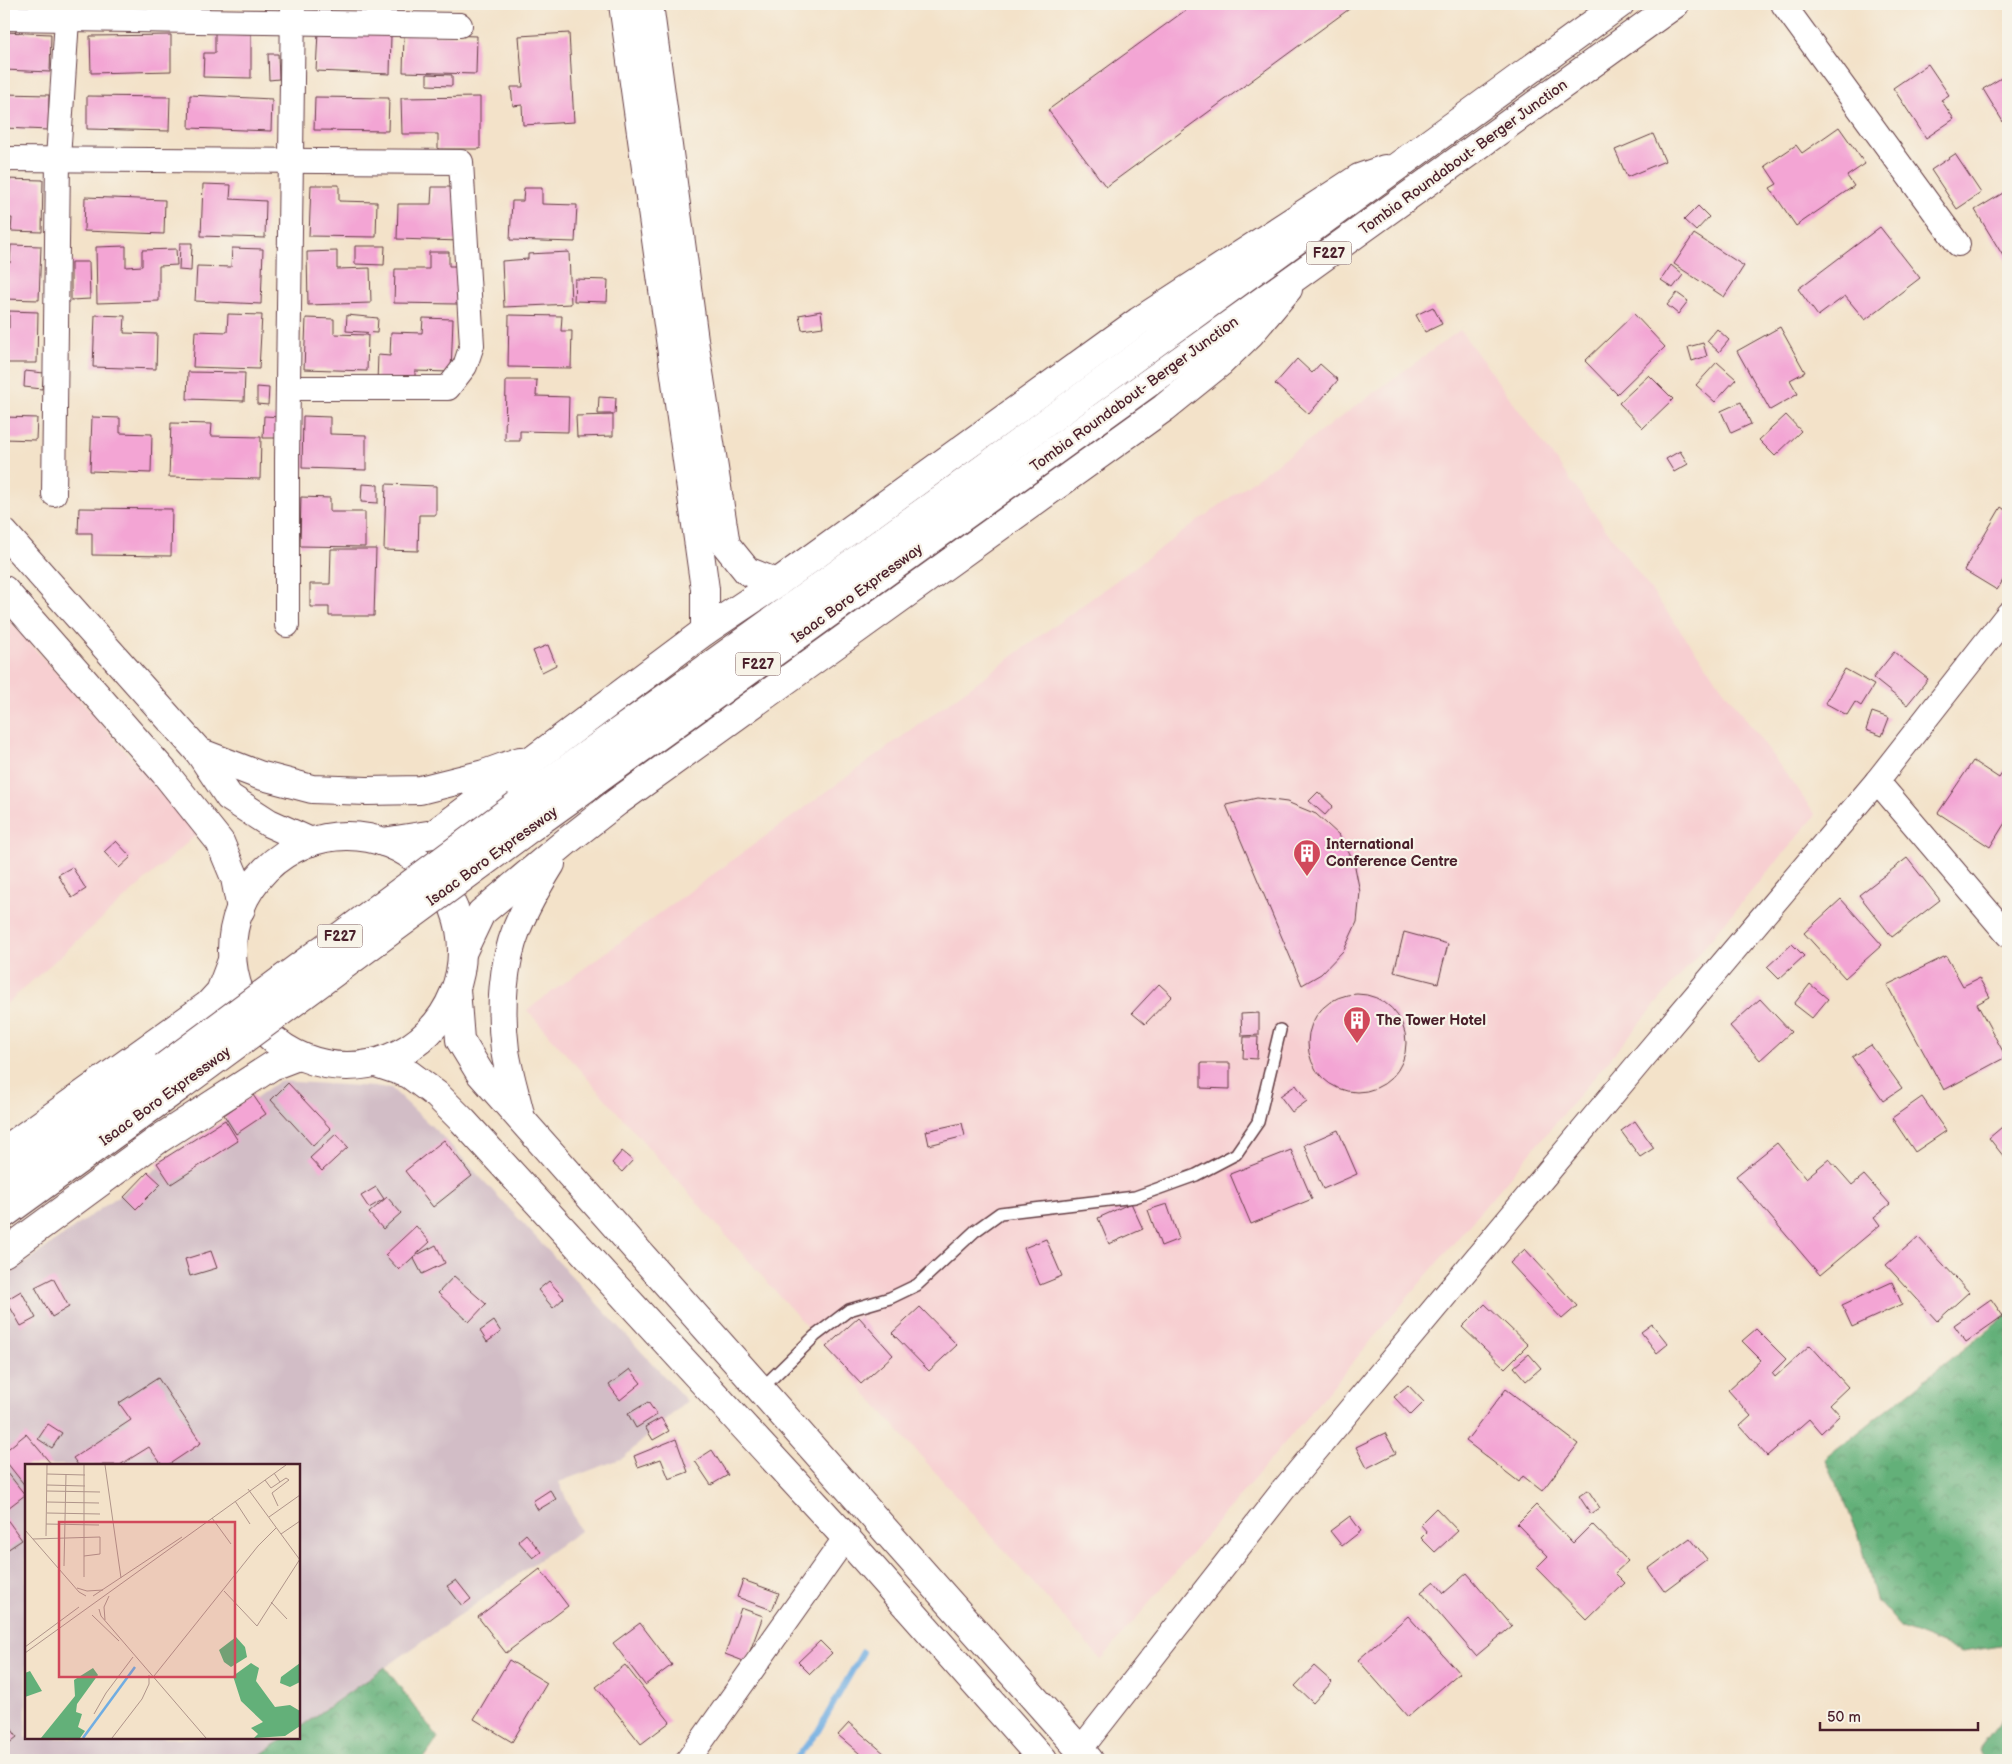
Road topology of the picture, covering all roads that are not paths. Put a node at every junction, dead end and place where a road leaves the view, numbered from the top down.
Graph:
1 (623, 4) edge
2 (649, 4) edge
3 (1620, 4) edge
4 (1675, 4) edge
5 (1783, 4) edge
6 (67, 11) edge
7 (293, 13) edge
8 (4, 18) edge
9 (460, 25) dead end
10 (4, 158) edge
11 (58, 159) junction
12 (291, 160) junction
13 (1403, 162) junction
14 (1958, 244) dead end
15 (1301, 274) junction
16 (288, 388) junction
17 (962, 484) joint
18 (54, 494) dead end
19 (983, 503) joint
20 (4, 533) edge
21 (777, 583) junction
22 (4, 590) edge
23 (2008, 614) edge
24 (287, 625) dead end
25 (706, 631) junction
26 (547, 751) junction
27 (200, 752) junction
28 (1877, 781) junction
29 (525, 815) junction
30 (566, 841) junction
31 (311, 842) junction
32 (383, 842) junction
33 (241, 909) junction
34 (2008, 935) edge
35 (462, 953) junction
36 (231, 963) junction
37 (456, 989) junction
38 (1280, 1030) dead end
39 (298, 1056) junction
40 (376, 1063) junction
41 (171, 1077) junction
42 (520, 1118) junction
43 (4, 1151) edge
44 (4, 1184) edge
45 (4, 1214) edge
46 (4, 1253) edge
47 (761, 1389) junction
48 (846, 1537) junction
49 (1032, 1754) edge
50 (1085, 1755) edge
51 (688, 1760) edge

1 - 25 main road
2 - 21 main road
3 - 13 main road, Tombia Roundabout- Berger Junction / F227
4 - 15 main road, Tombia Roundabout- Berger Junction / F227
5 - 14 street
6 - 7 street
6 - 8 street
6 - 11 street
7 - 9 street
7 - 12 street
10 - 11 street
11 - 12 street
11 - 18 street
12 - 16 street
12 - 16 street
13 - 17 main road, Tombia Roundabout- Berger Junction / F227
13 - 21 main road
15 - 19 main road, Tombia Roundabout- Berger Junction / F227
15 - 30 main road
16 - 24 street
17 - 29 main road, Isaac Boro Expressway / F227
19 - 29 main road, Isaac Boro Expressway / F227
20 - 27 main road
21 - 25 main road
22 - 33 main road
23 - 28 street
25 - 26 main road
26 - 27 main road
26 - 32 main road
27 - 31 main road
28 - 34 street
28 - 50 street
29 - 41 main road, Isaac Boro Expressway / F227, bridge
30 - 35 main road
30 - 42 main road
31 - 32 main road
31 - 33 main road
32 - 35 main road
33 - 36 main road
35 - 37 main road
36 - 39 main road
36 - 43 main road
37 - 40 main road
37 - 42 main road
38 - 47 lane
39 - 40 main road
39 - 46 main road
40 - 48 main road
41 - 44 main road, Isaac Boro Expressway / F227
41 - 45 main road, Isaac Boro Expressway / F227
42 - 47 main road
47 - 50 main road
48 - 49 main road
48 - 51 street

